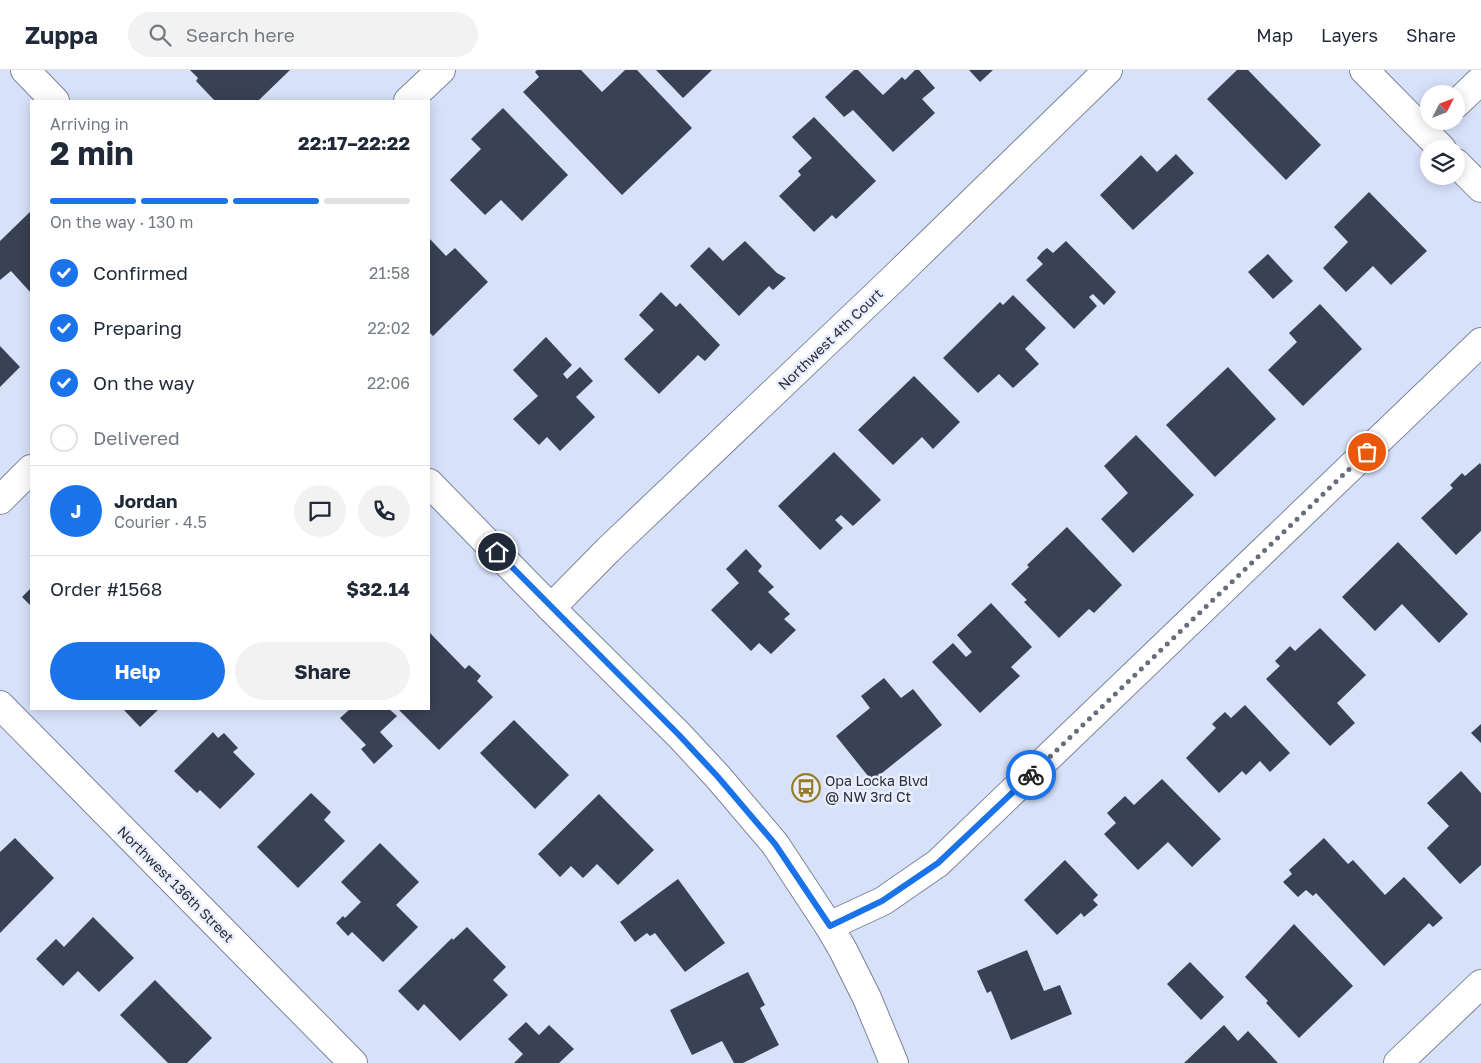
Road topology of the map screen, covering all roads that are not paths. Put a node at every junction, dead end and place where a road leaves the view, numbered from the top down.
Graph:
1 (25, 70) edge
2 (440, 70) edge
3 (1108, 70) edge
4 (1364, 70) edge
5 (1481, 80) edge
6 (1465, 95) edge
7 (54, 100) edge
8 (409, 100) edge
9 (1436, 134) edge
10 (1465, 172) edge
11 (1481, 188) edge
12 (1481, 342) edge
13 (30, 470) edge
14 (430, 484) edge
15 (0, 500) edge
16 (551, 608) junction
17 (0, 705) edge
18 (830, 926) junction
19 (1481, 984) edge
20 (353, 1063) edge
21 (894, 1063) edge
22 (1398, 1063) edge

1 - 7 street
2 - 8 street
3 - 16 street, Northwest 4th Court
4 - 9 street
5 - 6 street
10 - 11 street
12 - 18 street
13 - 15 street
14 - 16 street
16 - 18 street
17 - 20 street, Northwest 136th Street
18 - 21 street
19 - 22 street

